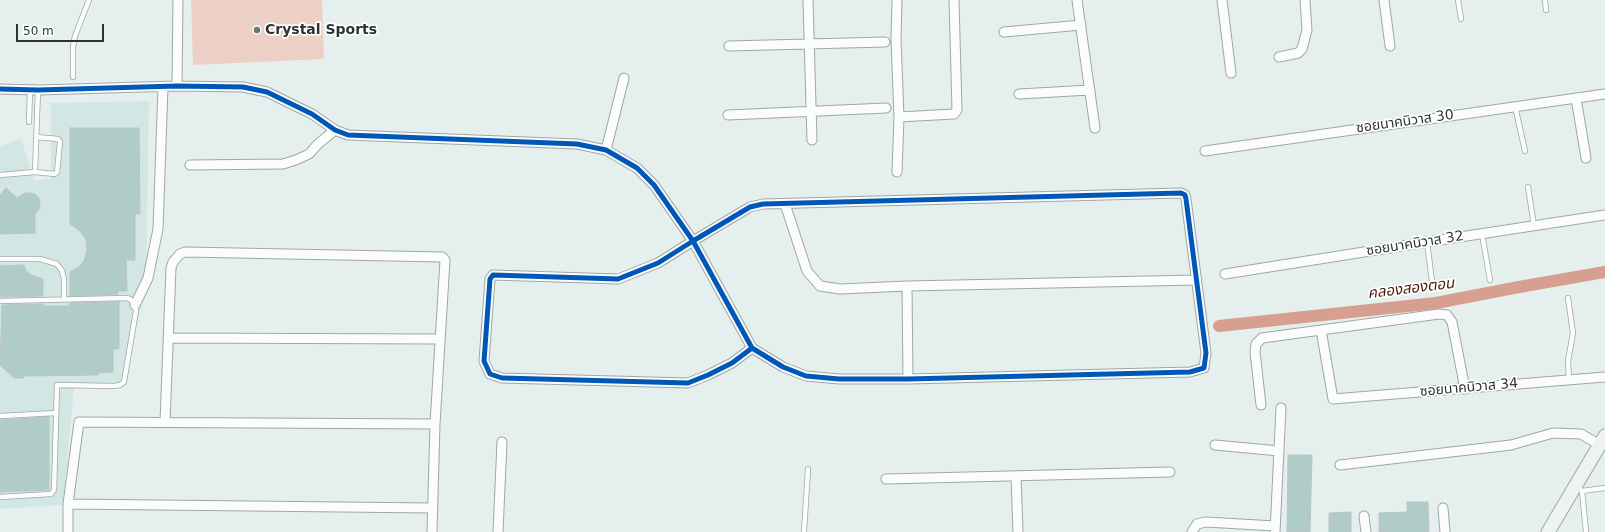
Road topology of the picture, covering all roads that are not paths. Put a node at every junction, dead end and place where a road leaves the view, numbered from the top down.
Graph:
1 (89, 0) edge
2 (178, 0) edge
3 (808, 0) edge
4 (897, 0) edge
5 (954, 0) edge
6 (1077, 0) edge
7 (1222, 0) edge
8 (1305, 0) edge
9 (1384, 0) edge
10 (1458, 0) edge
11 (1545, 0) edge
12 (1546, 10) dead end
13 (1461, 19) dead end
14 (1081, 25) junction
15 (1004, 32) dead end
16 (885, 42) dead end
17 (809, 43) junction
18 (728, 46) dead end
19 (1390, 46) dead end
20 (1279, 56) dead end
21 (1231, 73) dead end
22 (73, 77) dead end
23 (624, 78) dead end
24 (176, 86) junction
25 (163, 87) junction
26 (0, 89) edge
27 (34, 90) junction
28 (1090, 90) junction
29 (1019, 94) dead end
30 (1605, 94) edge
31 (1576, 98) junction
32 (1515, 106) junction
33 (886, 108) dead end
34 (811, 112) junction
35 (728, 115) dead end
36 (899, 117) junction
37 (29, 122) dead end
38 (1095, 128) dead end
39 (334, 130) junction
40 (36, 137) junction
41 (812, 140) dead end
42 (606, 150) junction
43 (1205, 151) dead end
44 (1525, 151) dead end
45 (1586, 158) dead end
46 (190, 165) dead end
47 (35, 172) junction
48 (897, 172) dead end
49 (0, 175) edge
50 (1528, 187) dead end
51 (785, 204) junction
52 (1605, 215) edge
53 (1534, 226) junction
54 (1482, 234) junction
55 (693, 241) junction
56 (1427, 242) junction
57 (0, 259) edge
58 (1224, 274) dead end
59 (1197, 280) junction
60 (1490, 280) dead end
61 (907, 286) junction
62 (1433, 288) dead end
63 (1568, 298) dead end
64 (64, 299) junction
65 (0, 301) edge
66 (134, 305) junction
67 (1321, 330) junction
68 (168, 338) junction
69 (439, 339) junction
70 (752, 348) junction
71 (1605, 377) edge
72 (908, 379) junction
73 (1569, 380) junction
74 (1465, 389) junction
75 (1261, 405) dead end
76 (1281, 408) dead end
77 (56, 412) junction
78 (0, 416) edge
79 (166, 422) junction
80 (435, 424) junction
81 (1602, 440) edge
82 (502, 442) dead end
83 (1215, 445) dead end
84 (1279, 451) junction
85 (1340, 465) dead end
86 (808, 469) dead end
87 (1170, 472) dead end
88 (1016, 476) junction
89 (886, 479) dead end
90 (1579, 487) junction
91 (1605, 488) edge
92 (0, 497) edge
93 (68, 504) junction
94 (432, 508) junction
95 (1442, 508) dead end
96 (1364, 516) dead end
97 (1275, 529) edge
98 (68, 532) edge
99 (432, 532) edge
100 (498, 532) edge
101 (804, 532) edge
102 (1018, 532) edge
103 (1192, 532) edge
104 (1366, 532) edge
105 (1444, 532) edge
106 (1548, 532) edge
107 (1586, 532) edge

1 - 22 lane
2 - 24 street
3 - 17 street
4 - 36 street
5 - 36 street
6 - 14 street
7 - 21 street
8 - 20 street
9 - 19 street
10 - 13 lane
11 - 12 lane
14 - 15 street
14 - 28 street
16 - 17 street
17 - 18 street
17 - 34 street
23 - 42 street
24 - 25 street
24 - 39 street
25 - 27 street
25 - 66 street
26 - 27 street
27 - 37 lane
27 - 40 lane
28 - 29 street
28 - 38 street
30 - 31 street, ซอยนาคนิวาส 30
31 - 32 street, ซอยนาคนิวาส 30
31 - 45 street
32 - 43 street, ซอยนาคนิวาส 30
32 - 44 lane
33 - 34 street
34 - 35 street
34 - 41 street
36 - 48 street
39 - 42 street
39 - 46 street
40 - 47 lane
40 - 47 lane
42 - 55 street
47 - 49 lane
50 - 53 lane
51 - 55 street
51 - 59 street
51 - 61 street
52 - 53 street, ซอยนาคนิวาส 32
53 - 54 street, ซอยนาคนิวาส 32
54 - 56 street, ซอยนาคนิวาส 32
54 - 60 lane
55 - 70 street
55 - 70 street
56 - 58 street, ซอยนาคนิวาส 32
56 - 62 lane
57 - 64 lane
59 - 61 street
59 - 72 street
61 - 72 street
63 - 73 lane
64 - 65 lane
64 - 66 lane
66 - 77 lane
67 - 74 street, ซอยนาคนิวาส 34
67 - 74 street
67 - 75 street
68 - 69 street
68 - 69 street
68 - 79 street
69 - 80 street
70 - 72 street
71 - 73 street, ซอยนาคนิวาส 34
73 - 74 street, ซอยนาคนิวาส 34
76 - 84 street
77 - 78 lane
77 - 92 lane
79 - 80 street
79 - 93 street
80 - 94 street
81 - 85 street
81 - 90 main road
82 - 100 street
83 - 84 street
84 - 97 street
86 - 101 lane
87 - 88 street
88 - 89 street
88 - 102 street
90 - 91 lane
90 - 106 main road
90 - 107 lane
93 - 94 street
93 - 98 street
94 - 99 street
95 - 105 street
96 - 104 street
97 - 103 street

